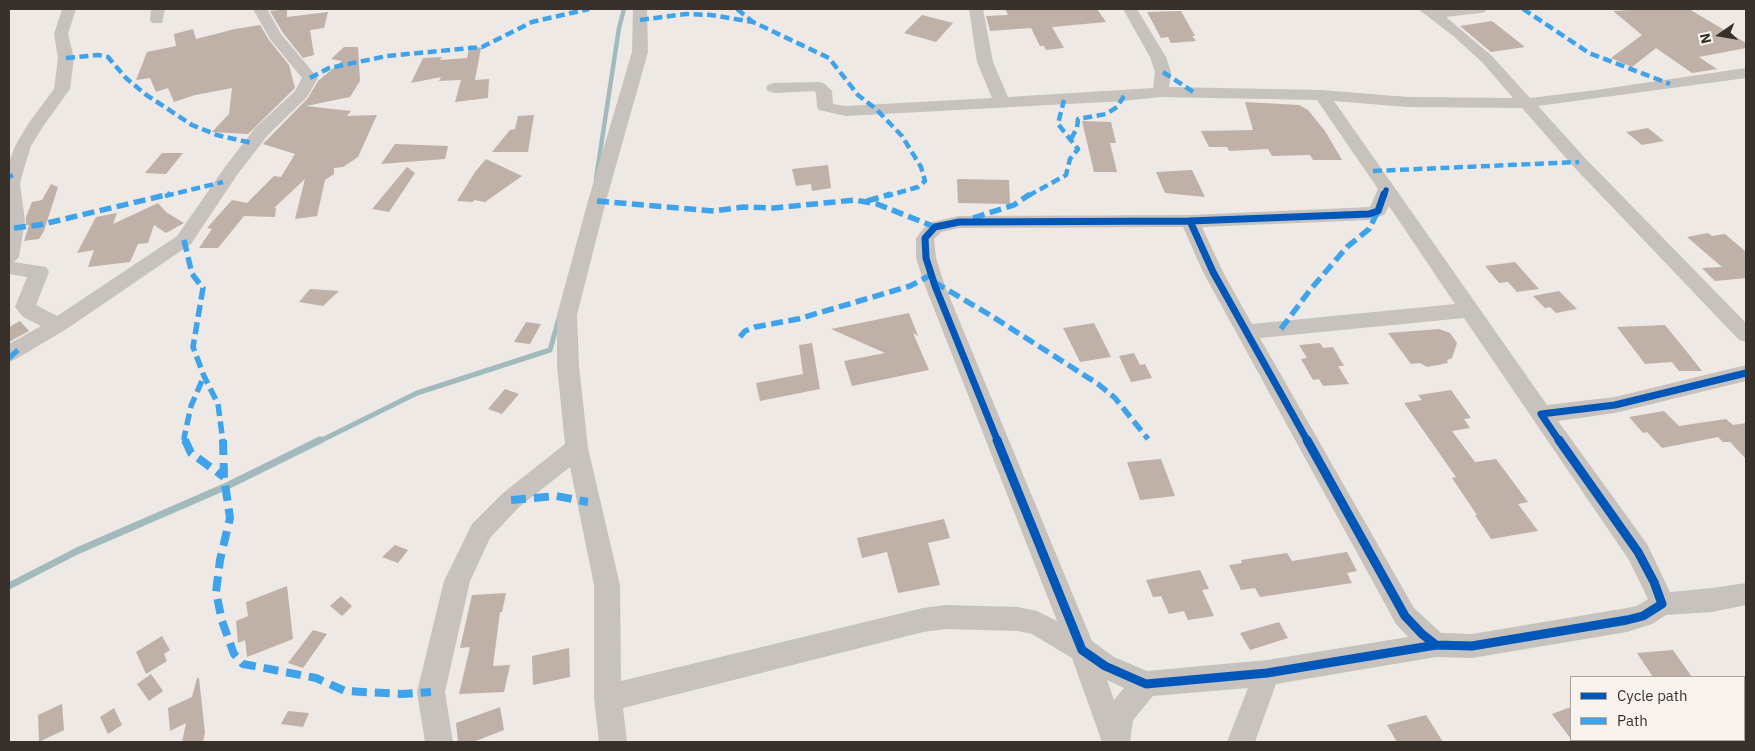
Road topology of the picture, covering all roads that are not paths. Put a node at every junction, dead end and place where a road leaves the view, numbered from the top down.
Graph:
1 (69, 9) edge
2 (260, 9) edge
3 (640, 9) edge
4 (976, 9) edge
5 (1130, 9) edge
6 (1480, 9) edge
7 (1429, 12) edge
8 (1743, 80) edge
9 (774, 88) dead end
10 (1160, 92) junction
11 (1322, 95) junction
12 (1002, 103) junction
13 (1525, 103) junction
14 (16, 148) edge
15 (1386, 190) junction
16 (1190, 221) junction
17 (9, 257) edge
18 (9, 268) edge
19 (1470, 310) junction
20 (58, 325) junction
21 (1247, 332) junction
22 (1746, 335) edge
23 (9, 354) edge
24 (1746, 373) edge
25 (1541, 414) junction
26 (577, 448) junction
27 (1746, 594) edge
28 (1662, 604) junction
29 (1436, 645) junction
30 (1082, 650) junction
31 (1267, 673) junction
32 (1146, 684) junction
33 (608, 698) junction
34 (1116, 740) edge
35 (439, 742) edge
36 (613, 742) edge
37 (1241, 742) edge

1 - 14 street
2 - 20 street
3 - 26 street
4 - 12 street
5 - 10 street
6 - 7 street
7 - 13 street
8 - 13 street
9 - 12 street
10 - 11 street
10 - 12 street
11 - 13 street
11 - 15 street
13 - 22 street
14 - 17 street
15 - 16 street
15 - 19 street
16 - 21 street
16 - 30 street
18 - 20 street
19 - 21 street
19 - 25 street
20 - 23 street
21 - 29 street
24 - 25 street
25 - 28 street
26 - 33 street
26 - 35 street
27 - 28 street
28 - 29 street
29 - 31 street
30 - 32 street
30 - 33 street
30 - 34 street
31 - 32 street
31 - 37 street
32 - 34 street
33 - 36 street

